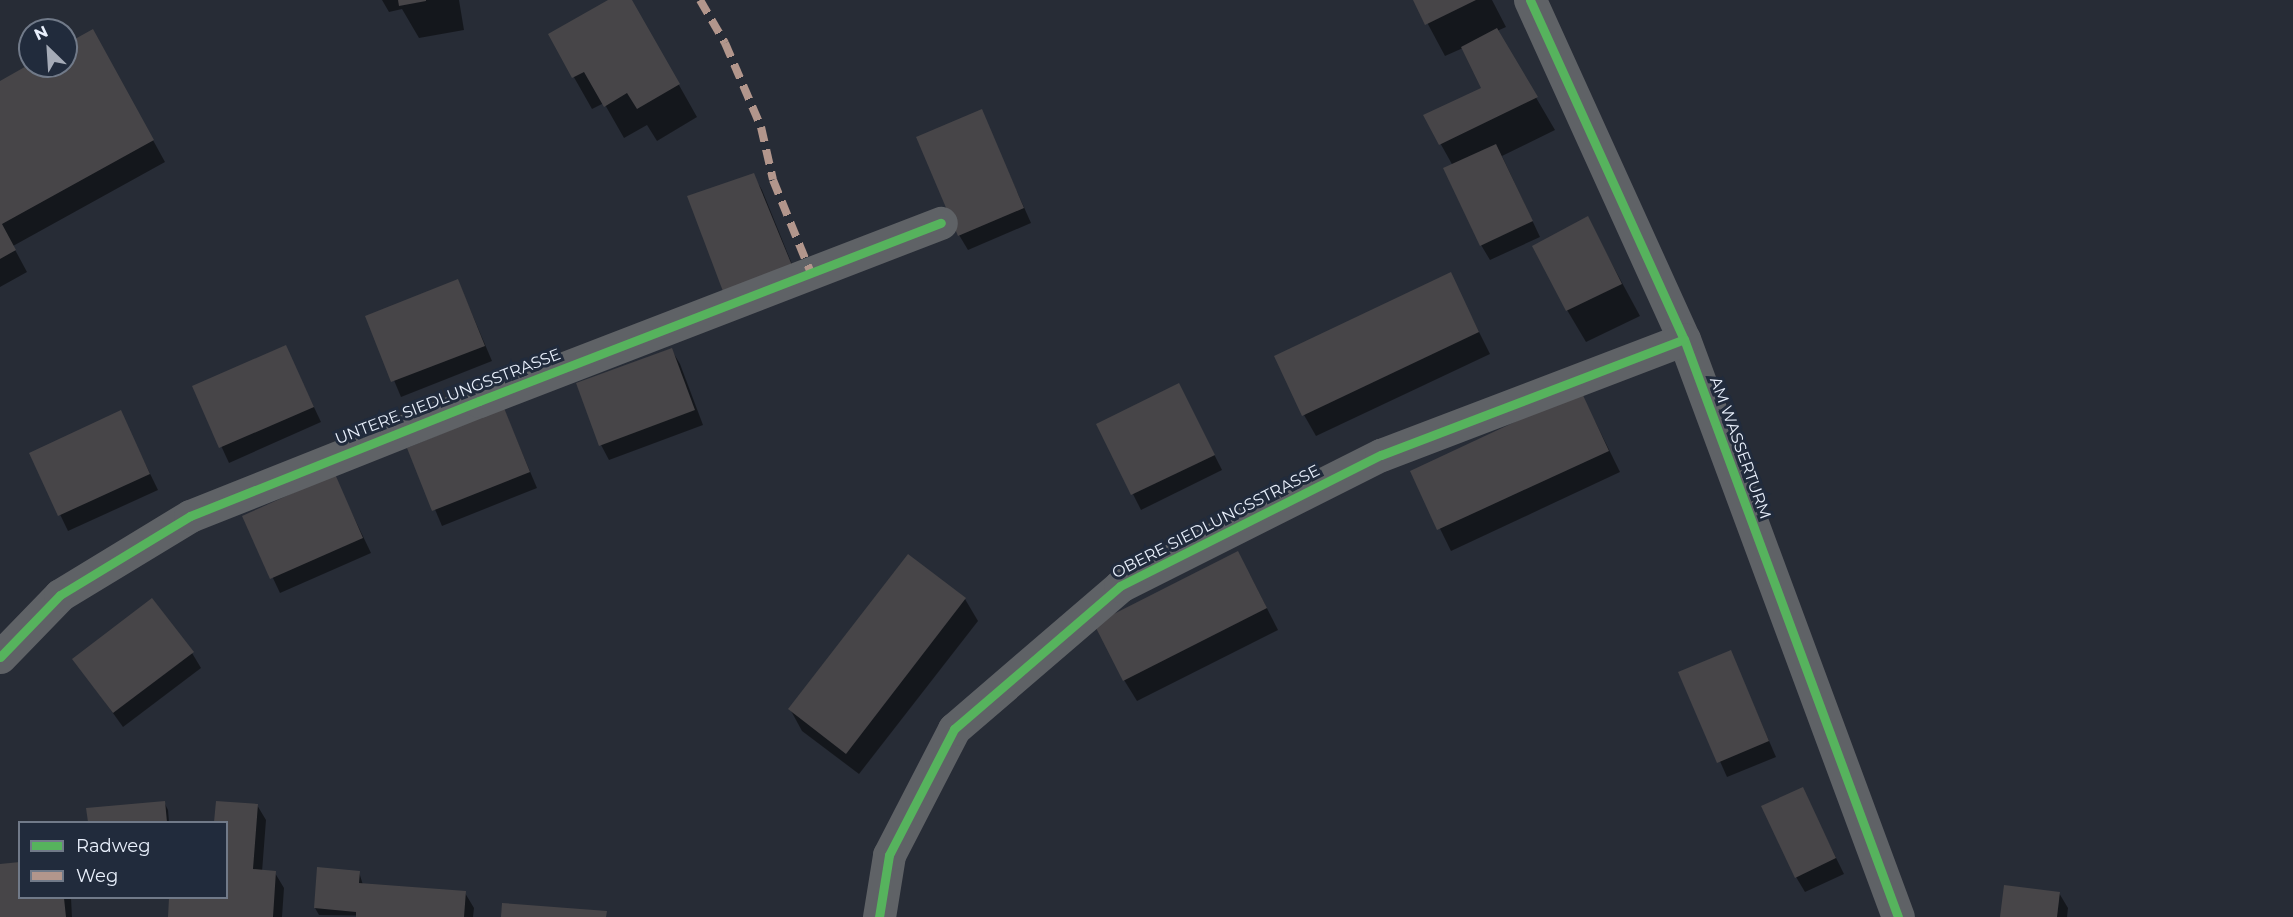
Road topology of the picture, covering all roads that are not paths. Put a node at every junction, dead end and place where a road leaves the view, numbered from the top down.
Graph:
1 (1530, 0) edge
2 (941, 223) dead end
3 (1684, 339) junction
4 (0, 657) edge
5 (879, 917) edge
6 (1898, 917) edge

1 - 3 street, AM WASSERTURM
2 - 4 street, UNTERE SIEDLUNGSSTRASSE
3 - 5 street, OBERE SIEDLUNGSSTRASSE
3 - 6 street, AM WASSERTURM

